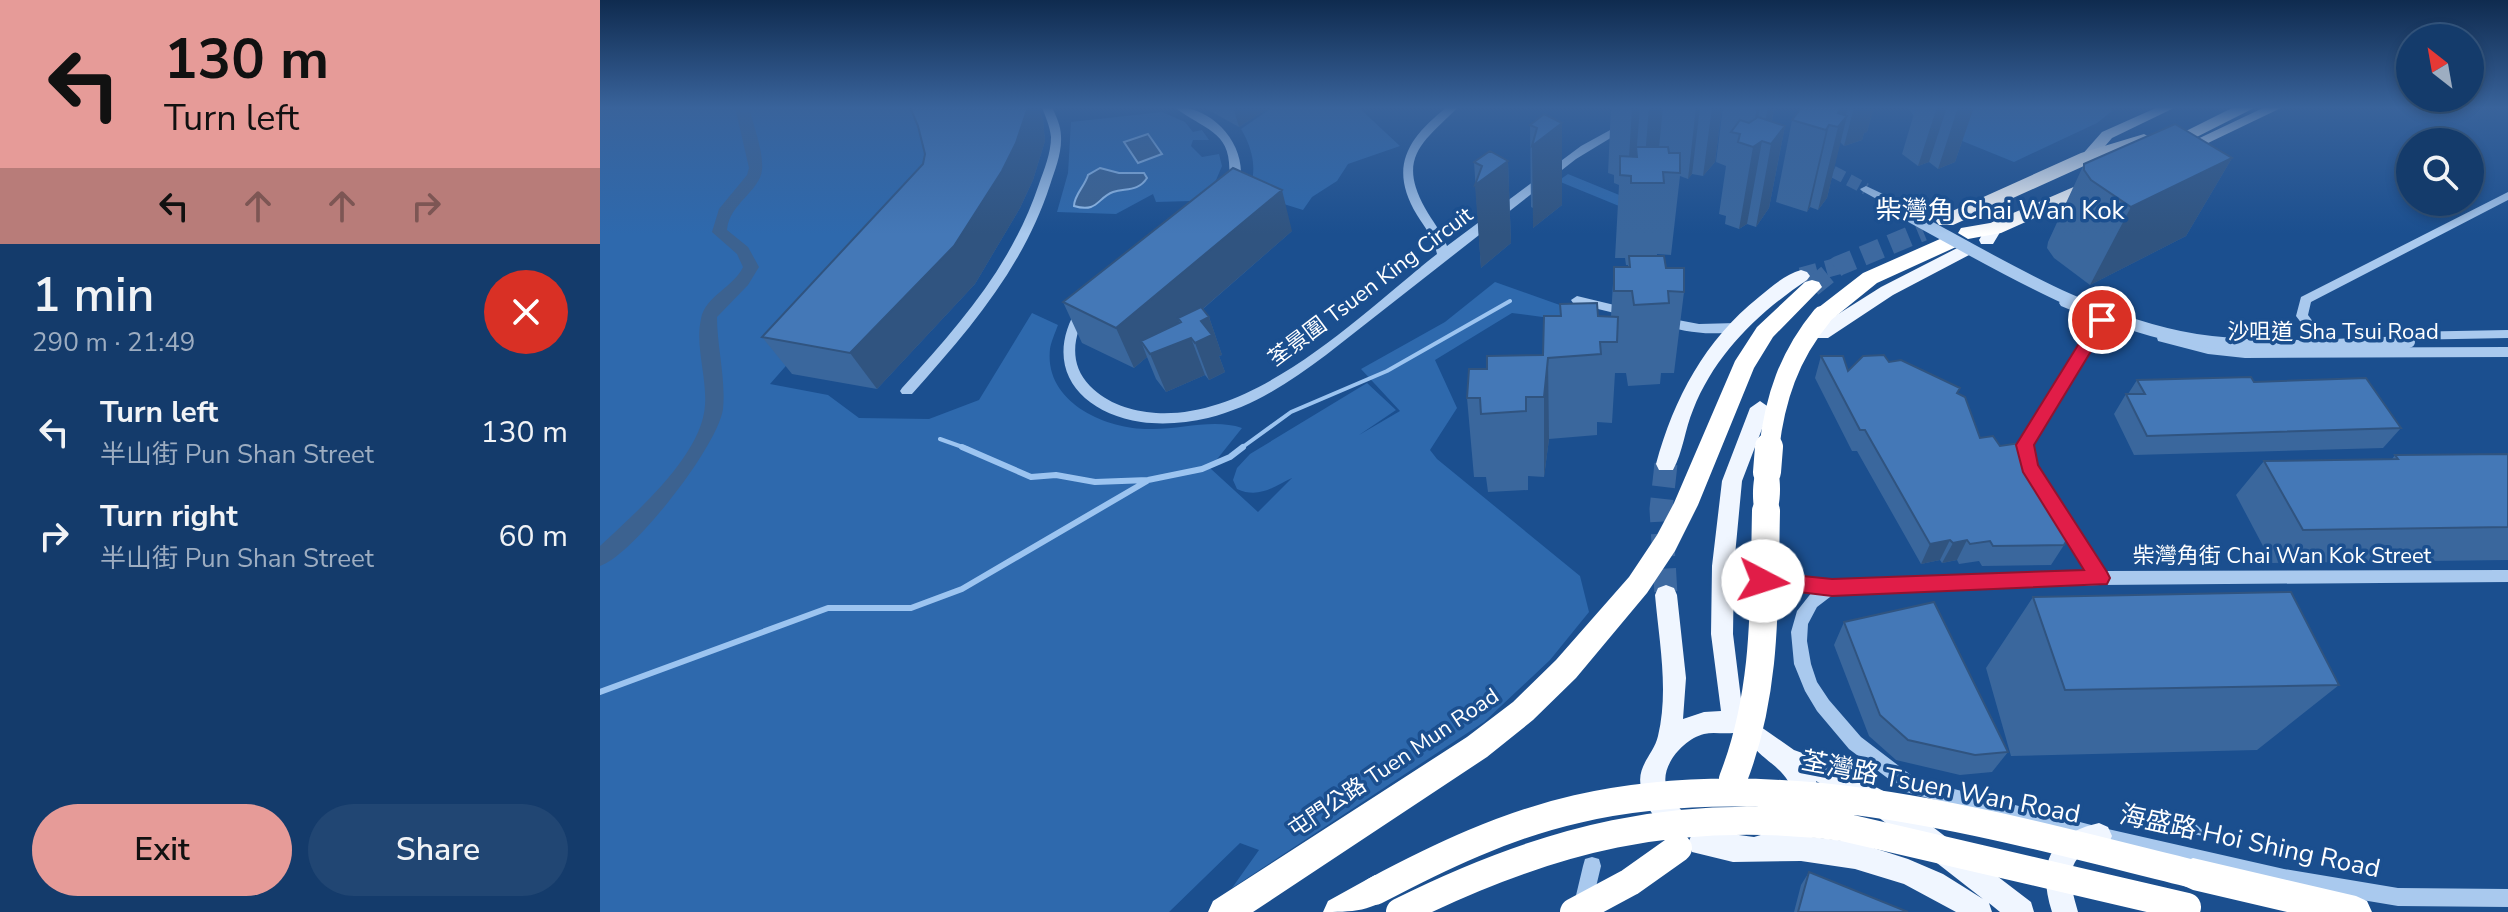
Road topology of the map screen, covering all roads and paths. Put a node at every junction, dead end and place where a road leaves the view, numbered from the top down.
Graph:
1 (1054, 150) edge
2 (1231, 150) edge
3 (1413, 150) edge
4 (1583, 150) edge
5 (2094, 150) edge
6 (2117, 150) edge
7 (2157, 150) edge
8 (2175, 150) edge
9 (2088, 157) junction
10 (2145, 162) joint
11 (2114, 175) edge
12 (1866, 189) tunnel mouth
13 (2508, 195) edge
14 (1230, 197) edge
15 (1433, 227) junction
16 (1470, 234) junction
17 (1957, 237) junction
18 (1443, 256) junction
19 (1984, 260) dead end
20 (1806, 282) joint
21 (2026, 282) dead end
22 (1091, 300) edge
23 (1577, 300) edge
24 (1640, 316) edge
25 (1655, 320) edge
26 (2102, 320) junction
27 (1736, 327) junction
28 (1693, 329) junction
29 (1822, 333) dead end
30 (2316, 334) dead end
31 (2508, 334) edge
32 (2406, 339) junction
33 (2508, 341) edge
34 (1717, 350) junction
35 (2508, 352) edge
36 (907, 391) dead end
37 (1760, 408) dead end
38 (1666, 464) tunnel mouth
39 (2038, 479) edge
40 (2053, 504) edge
41 (1723, 566) junction
42 (2508, 576) edge
43 (2100, 578) junction
44 (1832, 587) junction
45 (1666, 595) tunnel mouth
46 (1761, 739) dead end
47 (1670, 742) junction
48 (1791, 761) junction
49 (1733, 779) dead end
50 (2099, 836) junction
51 (1685, 838) junction
52 (1774, 847) junction
53 (1592, 866) dead end
54 (2508, 898) edge
55 (1224, 912) edge
56 (1339, 912) edge
57 (1400, 912) edge
58 (1574, 912) edge
59 (1580, 912) edge
60 (1979, 912) edge
61 (2021, 912) edge
62 (2065, 912) edge
63 (2207, 912) edge
64 (2356, 912) edge

1 - 36 street
2 - 14 street
3 - 15 street
4 - 16 street, 荃景圍 Tsuen King Circuit
5 - 9 main road
6 - 9 highway
7 - 10 highway
8 - 10 main road
9 - 17 highway
11 - 17 highway
12 - 32 street, bridge
13 - 30 street
15 - 16 street
15 - 18 street
16 - 18 street, 荃景圍 Tsuen King Circuit
17 - 19 street
17 - 29 main road
17 - 49 highway, bridge
18 - 22 street, 荃景圍 Tsuen King Circuit
20 - 27 main road
20 - 55 highway, 屯門公路 Tuen Mun Road
21 - 26 street, 沙咀道 Sha Tsui Road
23 - 24 street
25 - 28 street
26 - 35 street, 沙咀道 Sha Tsui Road
26 - 39 street
27 - 28 street
27 - 34 main road
28 - 34 street
31 - 32 street, 沙咀道 Sha Tsui Road
32 - 33 street, 沙咀道 Sha Tsui Road
34 - 38 main road
37 - 41 main road
40 - 43 street
41 - 44 street, 柴灣角街 Chai Wan Kok Street
41 - 47 main road
42 - 43 street, 柴灣角街 Chai Wan Kok Street
43 - 44 street, 柴灣角街 Chai Wan Kok Street
44 - 50 street, 海盛路 Hoi Shing Road
45 - 47 main road
46 - 48 main road
47 - 51 main road
48 - 52 main road
48 - 61 main road
50 - 54 street, 海盛路 Hoi Shing Road
50 - 62 main road
51 - 52 main road
51 - 58 highway, bridge
52 - 60 main road
53 - 59 street
56 - 64 highway, 荃灣路 Tsuen Wan Road, bridge
57 - 63 highway, bridge

